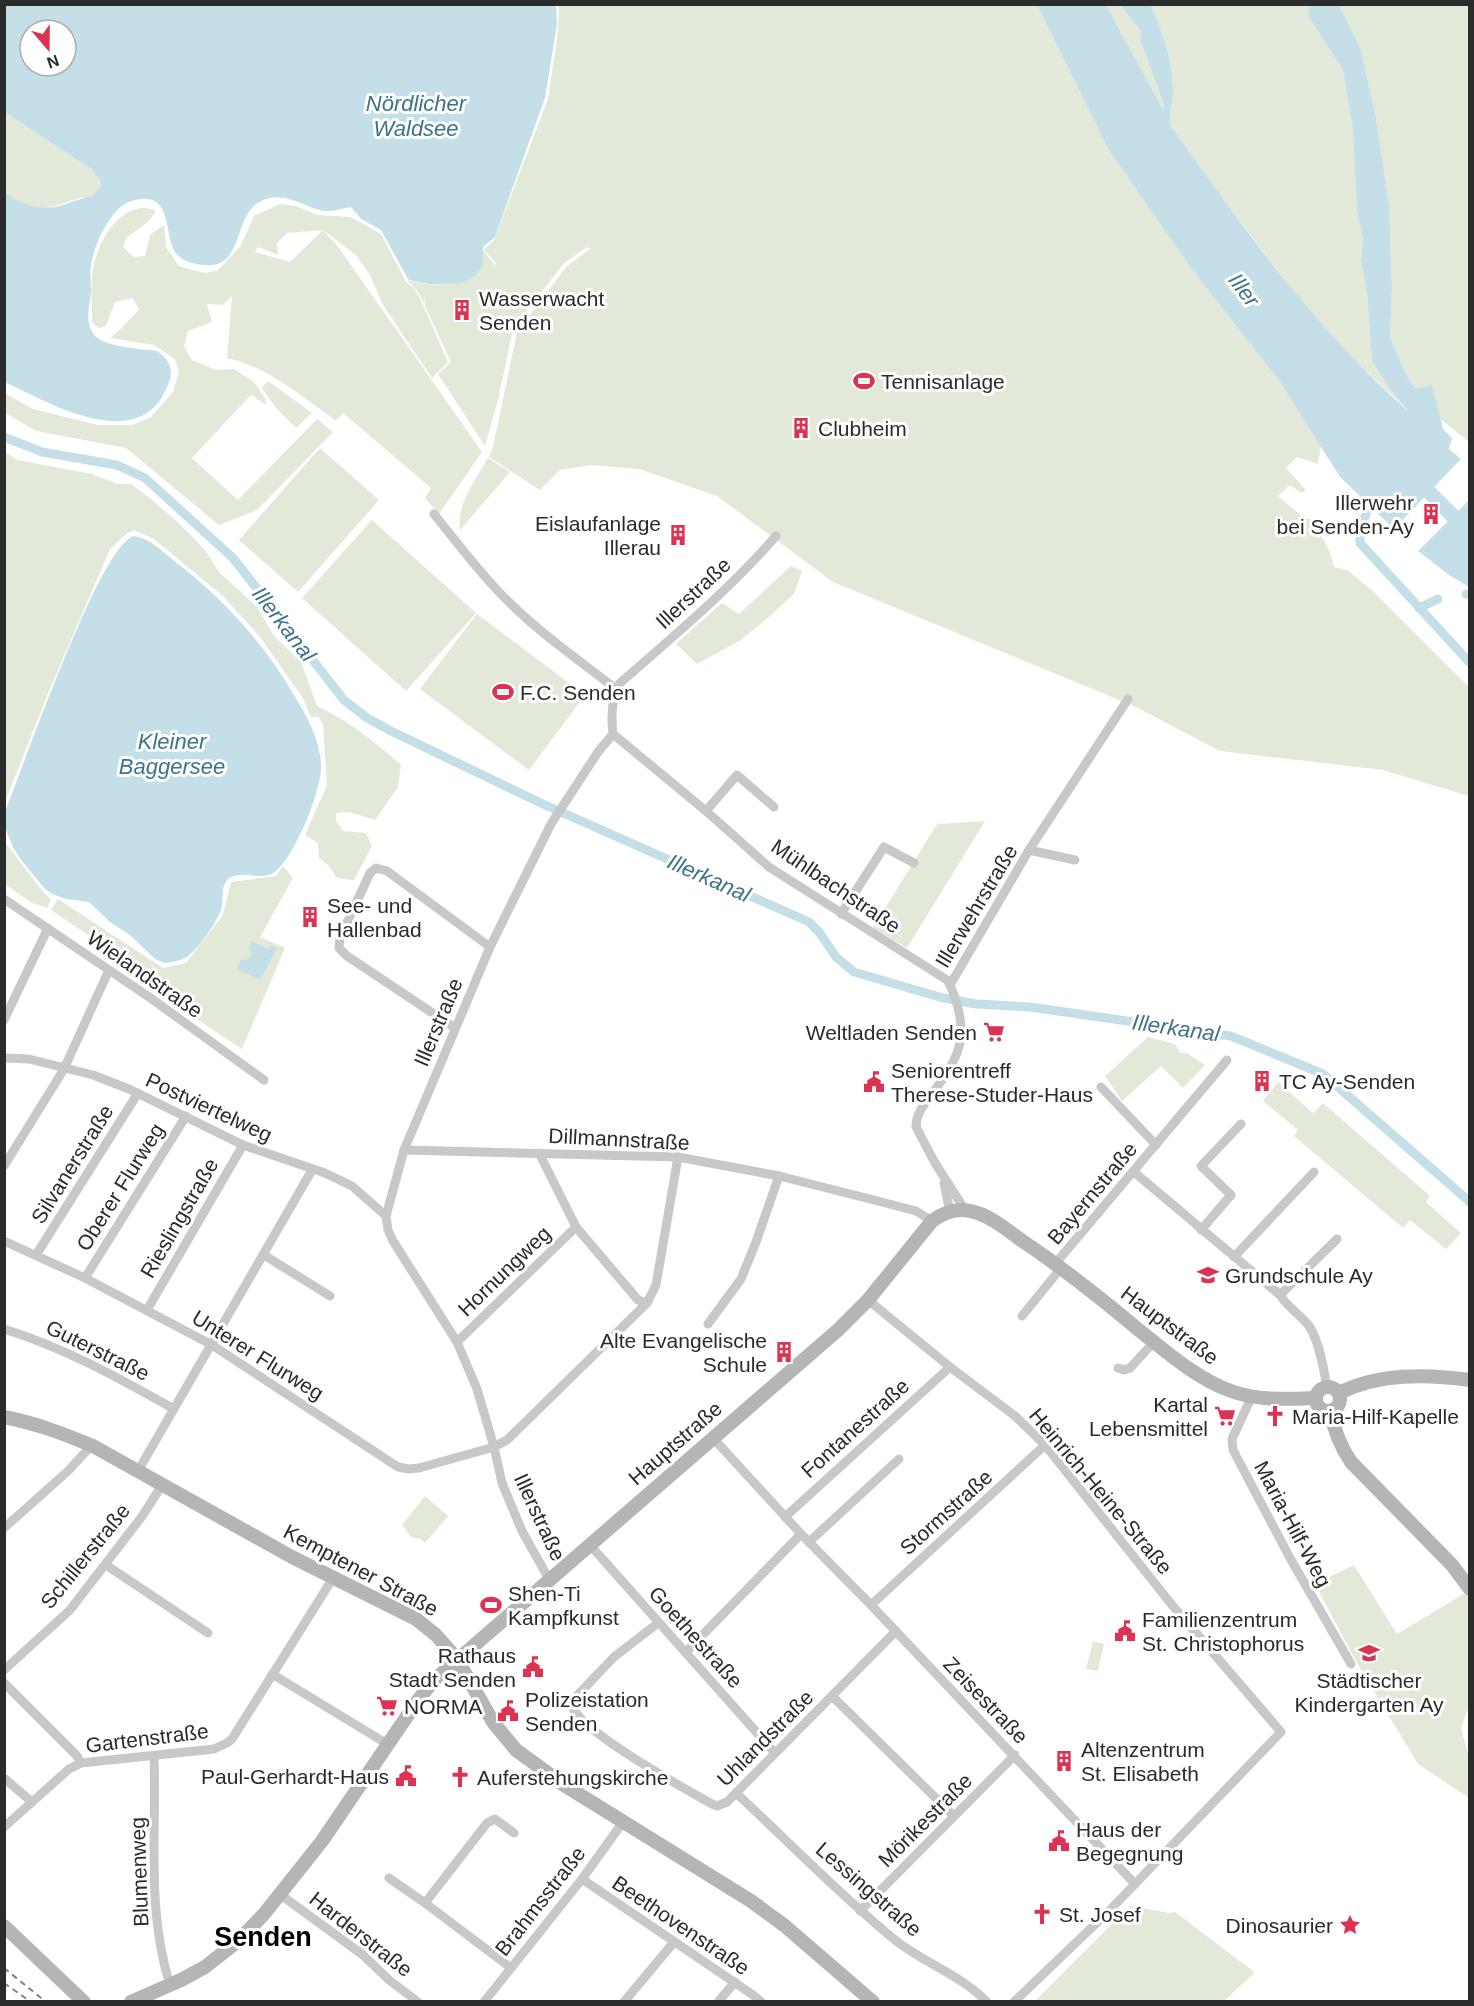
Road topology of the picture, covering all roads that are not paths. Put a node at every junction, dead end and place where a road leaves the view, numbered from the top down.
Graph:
1 (434, 514) dead end
2 (776, 536) dead end
3 (616, 689) junction
4 (1128, 699) dead end
5 (612, 734) junction
6 (774, 807) dead end
7 (706, 811) junction
8 (1029, 850) junction
9 (1075, 860) dead end
10 (914, 863) dead end
11 (4, 899) edge
12 (841, 914) junction
13 (48, 928) junction
14 (490, 947) junction
15 (109, 970) junction
16 (951, 987) junction
17 (4, 1020) edge
18 (455, 1028) junction
19 (4, 1058) edge
20 (1227, 1060) dead end
21 (64, 1069) junction
22 (264, 1080) dead end
23 (1101, 1086) dead end
24 (138, 1093) junction
25 (186, 1116) junction
26 (1241, 1125) dead end
27 (243, 1145) junction
28 (1156, 1145) junction
29 (404, 1150) junction
30 (539, 1153) junction
31 (678, 1157) junction
32 (4, 1166) edge
33 (312, 1170) junction
34 (1134, 1172) junction
35 (1314, 1172) dead end
36 (941, 1174) junction
37 (779, 1176) junction
38 (965, 1210) junction
39 (950, 1212) junction
40 (386, 1216) junction
41 (932, 1221) junction
42 (576, 1227) junction
43 (1201, 1230) junction
44 (1337, 1239) dead end
45 (4, 1241) edge
46 (36, 1255) junction
47 (264, 1255) junction
48 (1234, 1257) junction
49 (1058, 1266) junction
50 (85, 1278) junction
51 (1280, 1295) junction
52 (330, 1296) dead end
53 (868, 1300) junction
54 (647, 1303) junction
55 (147, 1310) junction
56 (1022, 1316) dead end
57 (708, 1324) dead end
58 (4, 1329) edge
59 (457, 1342) junction
60 (1154, 1342) junction
61 (212, 1345) junction
62 (950, 1366) junction
63 (1118, 1368) dead end
64 (1470, 1380) edge
65 (1333, 1390) junction
66 (1252, 1396) junction
67 (1316, 1398) junction
68 (174, 1409) junction
69 (1330, 1410) junction
70 (4, 1417) edge
71 (712, 1438) junction
72 (1045, 1445) junction
73 (91, 1446) junction
74 (494, 1447) junction
75 (899, 1459) dead end
76 (138, 1471) junction
77 (162, 1485) junction
78 (785, 1517) junction
79 (4, 1528) edge
80 (801, 1534) junction
81 (809, 1542) junction
82 (590, 1545) junction
83 (106, 1565) junction
84 (333, 1578) junction
85 (550, 1581) junction
86 (1470, 1589) edge
87 (871, 1605) junction
88 (658, 1623) junction
89 (896, 1631) junction
90 (208, 1633) dead end
91 (686, 1652) junction
92 (457, 1659) junction
93 (1351, 1664) dead end
94 (4, 1670) edge
95 (272, 1674) junction
96 (4, 1683) edge
97 (832, 1696) junction
98 (389, 1745) junction
99 (775, 1752) junction
100 (1015, 1755) junction
101 (154, 1756) junction
102 (81, 1763) junction
103 (4, 1778) edge
104 (736, 1793) junction
105 (32, 1802) junction
106 (954, 1816) junction
107 (623, 1822) junction
108 (4, 1827) edge
109 (514, 1833) dead end
110 (389, 1878) dead end
111 (582, 1879) junction
112 (1135, 1884) junction
113 (281, 1895) junction
114 (425, 1903) junction
115 (860, 1911) junction
116 (4, 1926) edge
117 (674, 1942) junction
118 (511, 1968) junction
119 (735, 1982) junction
120 (170, 1985) junction
121 (84, 2001) edge
122 (131, 2001) edge
123 (418, 2001) edge
124 (484, 2001) edge
125 (624, 2001) edge
126 (718, 2001) edge
127 (761, 2001) edge
128 (873, 2001) edge
129 (987, 2001) edge
130 (1014, 2001) edge

1 - 3 street
2 - 3 street, Illerstraße
3 - 5 street
4 - 8 street, Illerwehrstraße
5 - 7 street, Mühlbachstraße
5 - 14 street, Illerstraße
6 - 7 street, Mühlbachstraße
7 - 12 street, Mühlbachstraße
8 - 9 street
8 - 16 street, Illerwehrstraße
10 - 12 street
11 - 13 street, Wielandstraße
12 - 16 street, Mühlbachstraße
13 - 15 street, Wielandstraße
13 - 17 street
14 - 18 street, Illerstraße
14 - 18 street
15 - 21 street
15 - 22 street, Wielandstraße
16 - 36 street, Illerwehrstraße
18 - 29 street, Illerstraße
19 - 21 street, Postviertelweg
20 - 28 street, Bayernstraße
21 - 24 street, Postviertelweg
21 - 32 street
23 - 28 street, Bayernstraße
24 - 25 street, Postviertelweg
24 - 46 street, Silvanerstraße
25 - 27 street, Postviertelweg
25 - 50 street, Oberer Flurweg
26 - 43 street
27 - 33 street, Postviertelweg
27 - 55 street, Rieslingstraße
28 - 34 street, Bayernstraße
29 - 30 street, Dillmannstraße
29 - 40 street, Illerstraße
30 - 31 street, Dillmannstraße
30 - 42 street
31 - 37 street, Dillmannstraße
31 - 54 street
33 - 40 street, Postviertelweg
33 - 47 street
34 - 43 street
34 - 49 street, Bayernstraße
35 - 48 street
36 - 38 street, Illerwehrstraße
36 - 39 street, Illerwehrstraße
37 - 41 street, Dillmannstraße
37 - 57 street
38 - 39 main road, Hauptstraße
38 - 49 main road, Hauptstraße
39 - 41 main road, Hauptstraße
40 - 59 street, Illerstraße
41 - 53 main road, Hauptstraße
42 - 54 street
42 - 59 street, Hornungweg
43 - 48 street
44 - 51 street
45 - 46 street, Unterer Flurweg
46 - 50 street, Unterer Flurweg
47 - 52 street
47 - 61 street
48 - 51 street
49 - 56 street, Bayernstraße
49 - 60 main road, Hauptstraße
50 - 55 street, Unterer Flurweg
51 - 65 street
53 - 62 street, Heinrich-Heine-Straße
53 - 71 main road, Hauptstraße
54 - 74 street
55 - 61 street, Unterer Flurweg
58 - 68 street, Guterstraße
59 - 74 street, Illerstraße
60 - 63 street
60 - 66 main road, Hauptstraße
61 - 68 street
61 - 74 street, Unterer Flurweg
62 - 72 street, Heinrich-Heine-Straße
62 - 78 street, Fontanestraße
64 - 65 main road
65 - 67 main road
65 - 69 main road
66 - 67 main road, Hauptstraße
66 - 93 street, Maria-Hilf-Weg
67 - 69 main road
68 - 76 street
69 - 86 main road
70 - 73 main road, Kemptener Straße
71 - 78 street, Zeisestraße
71 - 82 main road, Hauptstraße
72 - 87 street, Stormstraße
72 - 112 street, Heinrich-Heine-Straße
73 - 76 main road, Kemptener Straße
73 - 79 street
74 - 85 street, Illerstraße
75 - 81 street
76 - 77 main road, Kemptener Straße
77 - 83 street, Schillerstraße
77 - 84 main road, Kemptener Straße
78 - 80 street, Zeisestraße
80 - 81 street, Zeisestraße
80 - 91 street
81 - 87 street, Zeisestraße
82 - 85 main road, Hauptstraße
82 - 88 street, Goethestraße
83 - 90 street
83 - 94 street, Schillerstraße
84 - 92 main road, Kemptener Straße
84 - 95 street, Gartenstraße
85 - 92 main road, Hauptstraße
87 - 89 street, Zeisestraße
88 - 91 street, Goethestraße
88 - 104 street, Uhlandstraße
89 - 97 street, Uhlandstraße
89 - 100 street, Zeisestraße
91 - 99 street, Goethestraße
92 - 98 main road, Hauptstraße
92 - 107 main road, Kemptener Straße
95 - 98 street
95 - 101 street, Gartenstraße
96 - 102 street
97 - 99 street, Uhlandstraße
97 - 106 street
98 - 113 main road, Hauptstraße
99 - 104 street, Uhlandstraße
100 - 106 street, Mörikestraße
100 - 112 street, Zeisestraße
101 - 102 street, Gartenstraße
101 - 120 street, Blumenweg
102 - 105 street, Gartenstraße
103 - 105 street
104 - 115 street, Lessingstraße
105 - 108 street, Gartenstraße
106 - 115 street, Mörikestraße
107 - 111 street, Brahmsstraße
107 - 128 main road, Kemptener Straße
109 - 114 street
110 - 114 street
111 - 117 street, Beethovenstraße
111 - 118 street, Brahmsstraße
112 - 130 street
113 - 120 main road, Hauptstraße
113 - 123 street, Harderstraße
114 - 118 street
115 - 129 street, Lessingstraße
116 - 121 main road
117 - 119 street, Beethovenstraße
117 - 125 street
118 - 124 street, Brahmsstraße
119 - 126 street
119 - 127 street, Beethovenstraße
120 - 122 main road, Hauptstraße

